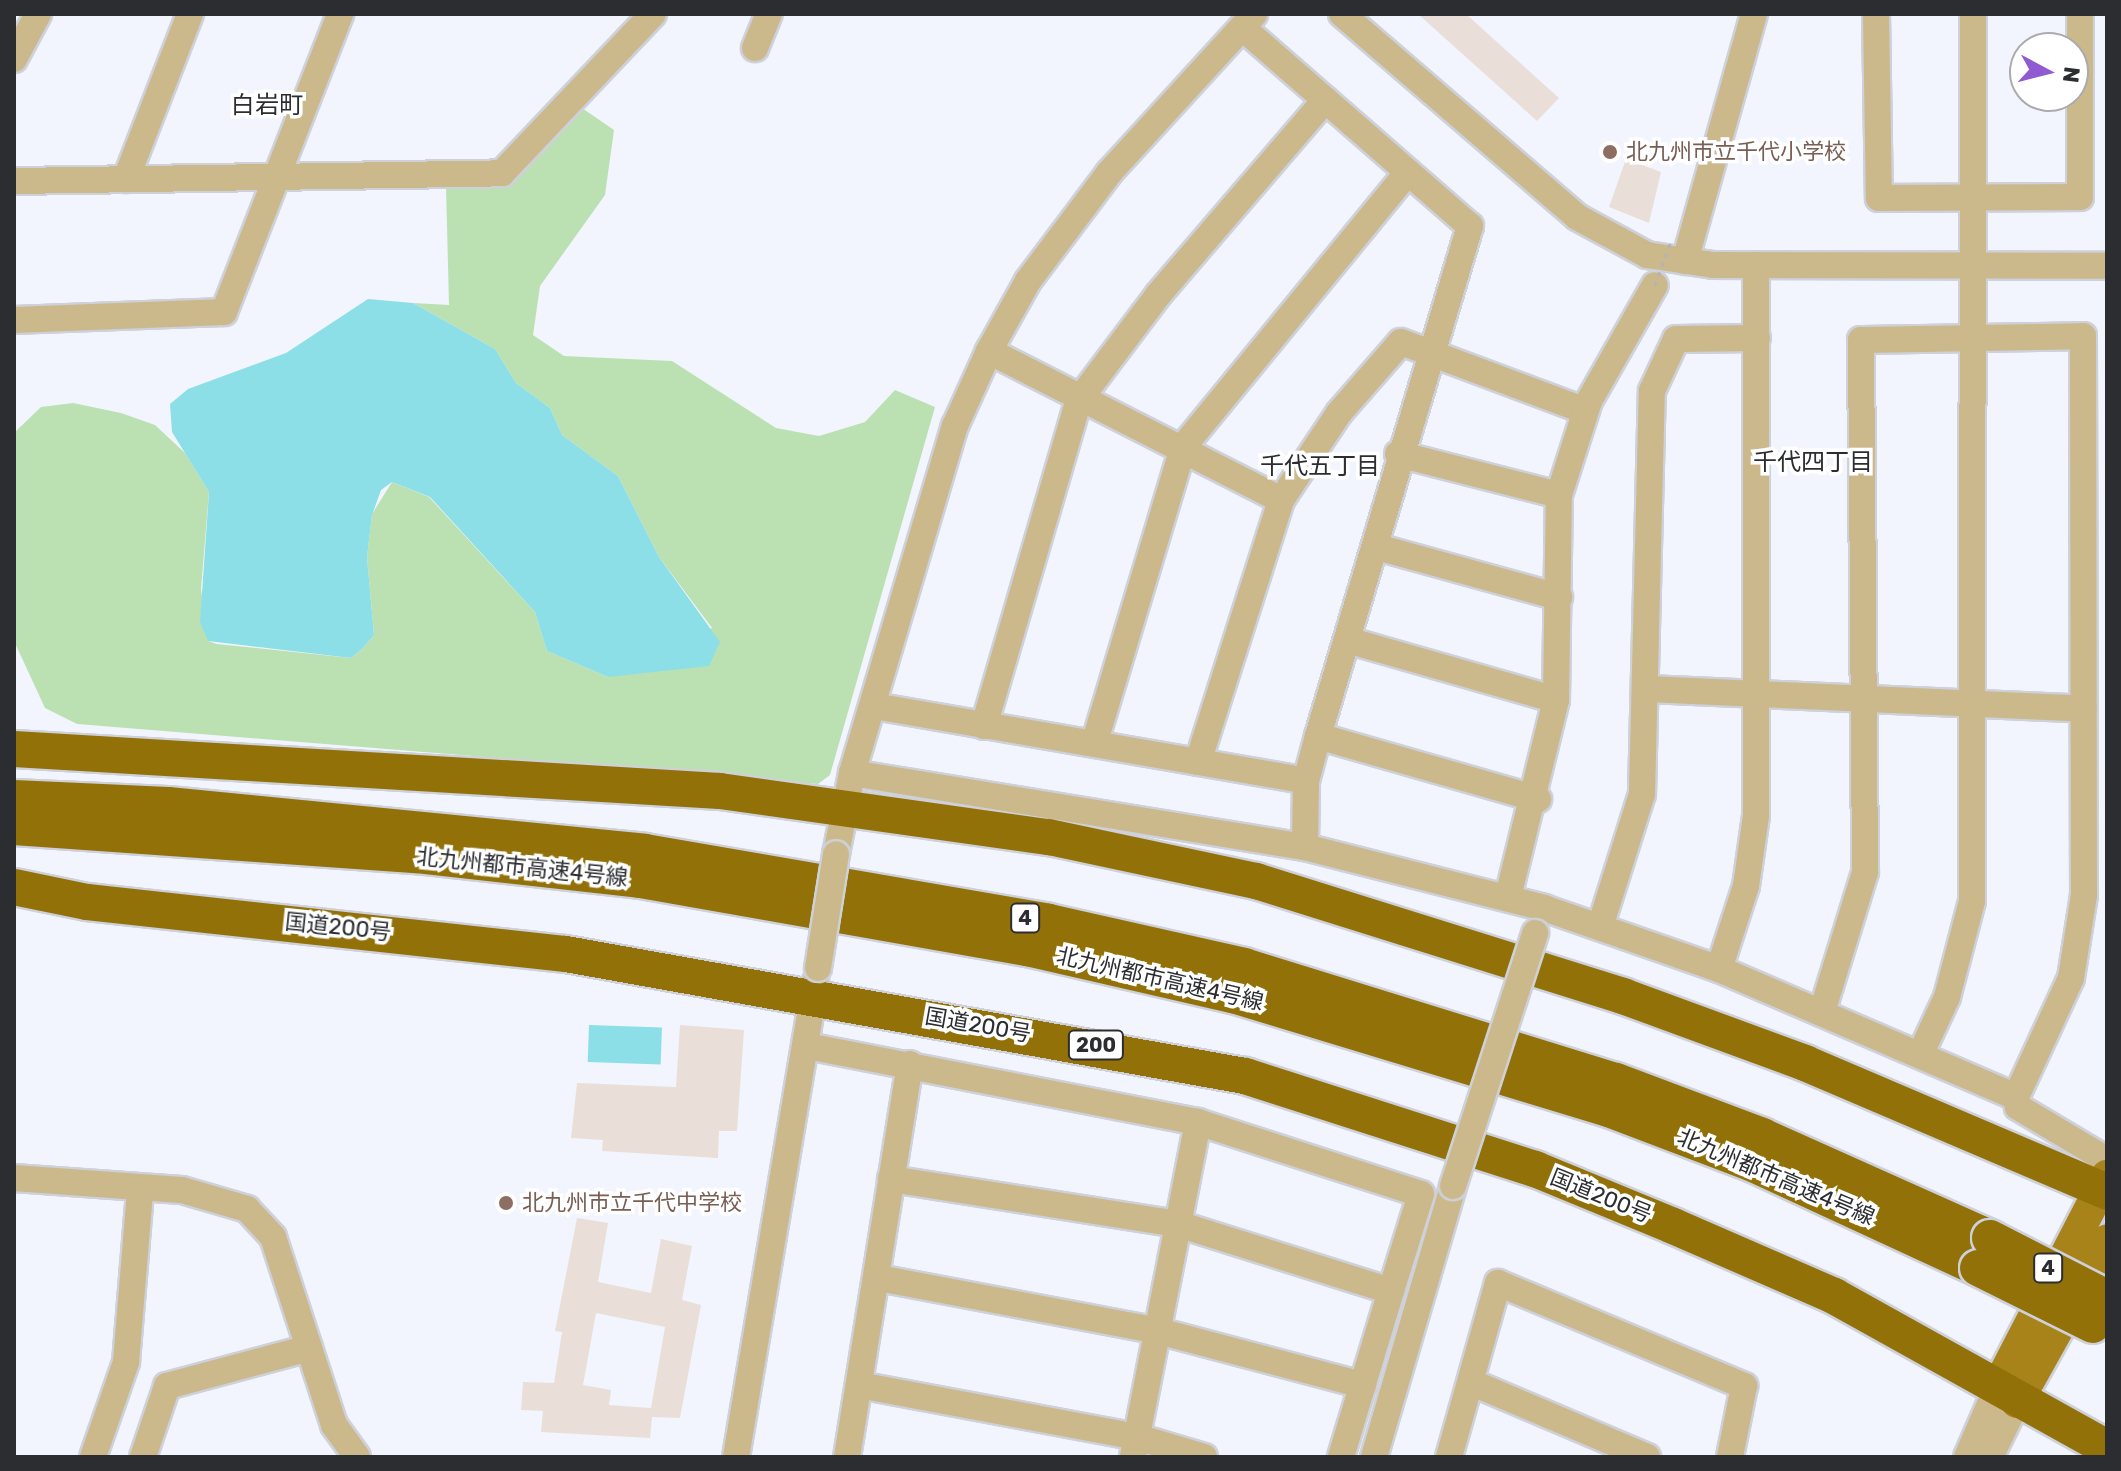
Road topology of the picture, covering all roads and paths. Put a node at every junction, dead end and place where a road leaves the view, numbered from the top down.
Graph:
1 (38, 14) edge
2 (190, 14) edge
3 (340, 14) edge
4 (653, 14) edge
5 (769, 14) edge
6 (1342, 14) edge
7 (1754, 14) edge
8 (1876, 14) edge
9 (1973, 14) edge
10 (2080, 14) edge
11 (1249, 22) edge
12 (755, 48) dead end
13 (14, 59) edge
14 (1325, 100) junction
15 (1408, 172) junction
16 (274, 178) junction
17 (126, 179) junction
18 (14, 181) edge
19 (1975, 197) junction
20 (1679, 250) junction
21 (1975, 264) junction
22 (1756, 265) junction
23 (2107, 266) edge
24 (1655, 285) joint
25 (14, 320) edge
26 (1757, 338) junction
27 (1973, 339) junction
28 (989, 351) junction
29 (1432, 351) junction
30 (1079, 400) junction
31 (1586, 411) junction
32 (1183, 447) junction
33 (1398, 454) junction
34 (1559, 495) junction
35 (1281, 500) junction
36 (1377, 547) junction
37 (1559, 597) junction
38 (1347, 640) junction
39 (1650, 689) junction
40 (1758, 691) junction
41 (1867, 699) junction
42 (1556, 700) junction
43 (874, 706) junction
44 (1976, 707) junction
45 (2084, 709) junction
46 (984, 726) junction
47 (1318, 736) junction
48 (1095, 741) junction
49 (14, 749) edge
50 (1198, 762) junction
51 (1306, 781) junction
52 (848, 789) junction
53 (14, 798) edge
54 (1538, 799) junction
55 (14, 827) edge
56 (1305, 847) junction
57 (16, 894) edge
58 (1508, 897) junction
59 (1544, 908) junction
60 (1600, 927) junction
61 (1719, 969) junction
62 (816, 982) junction
63 (1822, 1012) junction
64 (807, 1046) junction
65 (1920, 1055) junction
66 (910, 1064) junction
67 (2016, 1097) junction
68 (1198, 1122) junction
69 (14, 1178) edge
70 (891, 1179) junction
71 (2105, 1180) edge
72 (140, 1192) junction
73 (1178, 1224) junction
74 (2107, 1240) edge
75 (1984, 1253) junction
76 (878, 1278) junction
77 (1391, 1291) junction
78 (2102, 1319) edge
79 (1158, 1331) junction
80 (309, 1348) junction
81 (1473, 1383) junction
82 (859, 1385) junction
83 (1363, 1385) junction
84 (2007, 1395) junction
85 (1135, 1447) edge
86 (2107, 1448) edge
87 (93, 1457) edge
88 (143, 1457) edge
89 (357, 1457) edge
90 (736, 1457) edge
91 (847, 1457) edge
92 (1204, 1457) edge
93 (1341, 1457) edge
94 (1374, 1457) edge
95 (1449, 1457) edge
96 (1647, 1457) edge
97 (1730, 1457) edge
98 (1967, 1457) edge
99 (1990, 1457) edge

1 - 13 street
2 - 17 street
3 - 16 street
4 - 16 street
5 - 12 street
6 - 20 street
7 - 20 street
8 - 19 street
9 - 19 street
10 - 19 street
11 - 14 street
11 - 28 street
14 - 15 street
14 - 30 street
15 - 29 street
15 - 32 street
16 - 17 street
16 - 25 street
17 - 18 street
19 - 21 street
20 - 22 street
20 - 24 path, bridge
21 - 22 street
21 - 23 street
21 - 27 street
22 - 26 street
24 - 31 street
26 - 39 street
26 - 40 street
27 - 41 street
27 - 44 street
27 - 45 street
28 - 30 street
28 - 43 street
29 - 31 street
29 - 33 street
29 - 35 street
30 - 32 street
30 - 46 street
31 - 34 street
32 - 35 street
32 - 48 street
33 - 34 street
33 - 36 street
34 - 37 street
35 - 50 street
36 - 37 street
36 - 38 street
37 - 42 street
38 - 42 street
38 - 47 street
39 - 40 street
39 - 60 street
40 - 41 street
40 - 61 street
41 - 44 street
41 - 63 street
42 - 54 street
43 - 46 street
43 - 52 street
44 - 45 street
44 - 65 street
45 - 67 street
46 - 48 street
47 - 51 street
47 - 54 street
48 - 50 street
49 - 52 highway
50 - 51 street
51 - 56 street
52 - 56 street
52 - 62 street, bridge
52 - 71 highway
53 - 75 highway, 北九州都市高速4号線 / 4
54 - 58 street
55 - 75 highway, 北九州都市高速4号線 / 4
56 - 58 street
57 - 62 highway, 国道200号 / 200
58 - 59 street
59 - 60 street
59 - 94 street, bridge
60 - 61 street
61 - 63 street
62 - 64 street
62 - 84 highway, 国道200号 / 200
63 - 65 street
64 - 66 street
64 - 90 street
65 - 67 street
66 - 68 street
66 - 70 street
67 - 71 street
68 - 73 street
68 - 77 street
69 - 72 street
70 - 73 street
70 - 76 street
71 - 84 main road
72 - 80 street
72 - 87 street
73 - 77 street
73 - 79 street
74 - 84 main road
75 - 78 highway, 北九州都市高速4号線 / 4, bridge
76 - 79 street
76 - 82 street
77 - 83 street
79 - 83 street
79 - 85 street
80 - 88 street
80 - 89 street
81 - 95 street
81 - 96 street
81 - 97 street
82 - 85 street
82 - 91 street
83 - 93 street
84 - 86 highway, 国道200号 / 200
84 - 98 street
84 - 99 street
85 - 92 street

